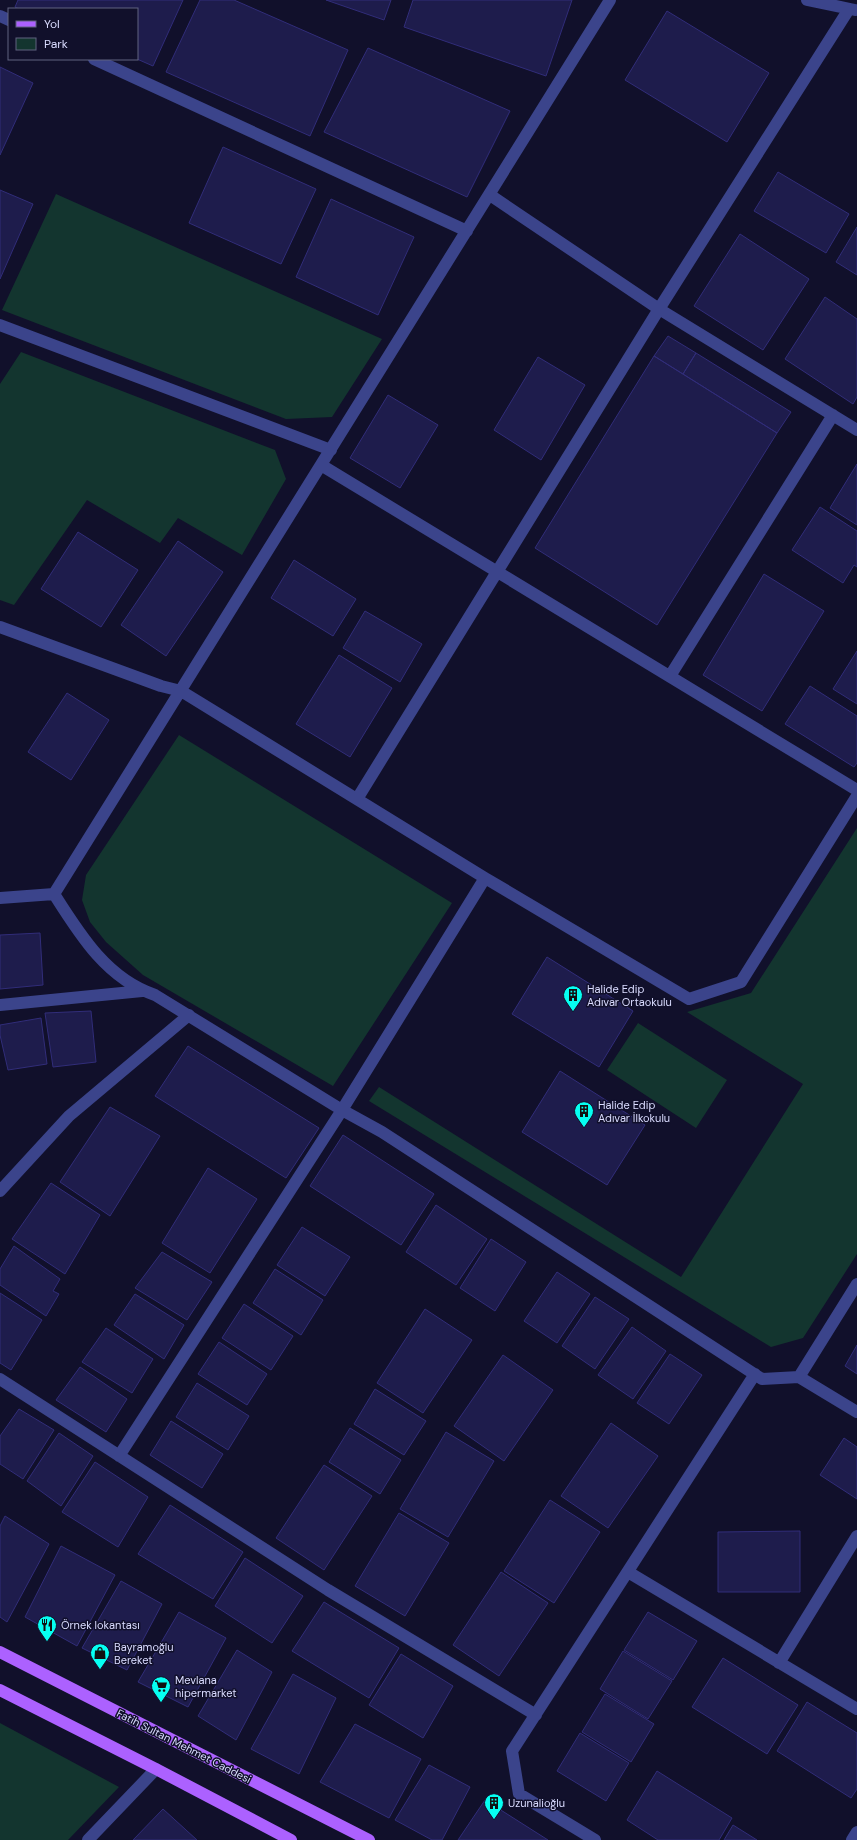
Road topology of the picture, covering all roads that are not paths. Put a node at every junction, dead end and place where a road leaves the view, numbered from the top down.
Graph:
1 (610, 0) edge
2 (807, 0) edge
3 (853, 10) edge
4 (96, 60) edge
5 (490, 195) junction
6 (467, 231) junction
7 (659, 309) junction
8 (0, 325) edge
9 (832, 415) junction
10 (856, 428) edge
11 (331, 450) junction
12 (321, 465) junction
13 (498, 572) junction
14 (0, 627) edge
15 (670, 676) junction
16 (181, 691) junction
17 (857, 790) edge
18 (857, 796) edge
19 (357, 799) junction
20 (485, 878) junction
21 (54, 894) junction
22 (0, 898) edge
23 (142, 991) junction
24 (0, 1005) edge
25 (189, 1015) junction
26 (342, 1110) junction
27 (0, 1191) edge
28 (857, 1284) edge
29 (755, 1374) junction
30 (799, 1377) junction
31 (0, 1379) edge
32 (857, 1412) edge
33 (119, 1456) junction
34 (857, 1536) edge
35 (628, 1572) junction
36 (0, 1652) edge
37 (779, 1663) junction
38 (0, 1690) edge
39 (857, 1709) edge
40 (536, 1715) junction
41 (156, 1769) junction
42 (857, 1832) edge
43 (88, 1840) edge
44 (291, 1840) edge
45 (369, 1840) edge
46 (595, 1840) edge
47 (852, 1840) edge

1 - 5 street
2 - 3 street
3 - 7 street
4 - 6 street
5 - 6 street
5 - 7 street
6 - 11 street
7 - 9 street
7 - 13 street
8 - 11 street
9 - 10 street
9 - 15 street
11 - 12 street
12 - 13 street
12 - 16 street
13 - 15 street
13 - 19 street
14 - 16 street
15 - 17 street
16 - 19 street
16 - 21 street
18 - 20 street
19 - 20 street
20 - 26 street
21 - 22 street
21 - 23 street
23 - 24 street
23 - 25 street
25 - 26 street
25 - 27 street
26 - 29 street
26 - 33 street
28 - 30 street
29 - 30 street
29 - 35 street
30 - 32 street
31 - 33 street
33 - 40 street
34 - 37 street
35 - 37 street
35 - 40 street
36 - 45 main road, Fatih Sultan Mehmet Caddesi
37 - 39 street
38 - 41 main road
40 - 46 street
41 - 43 street
41 - 44 main road
42 - 47 street

